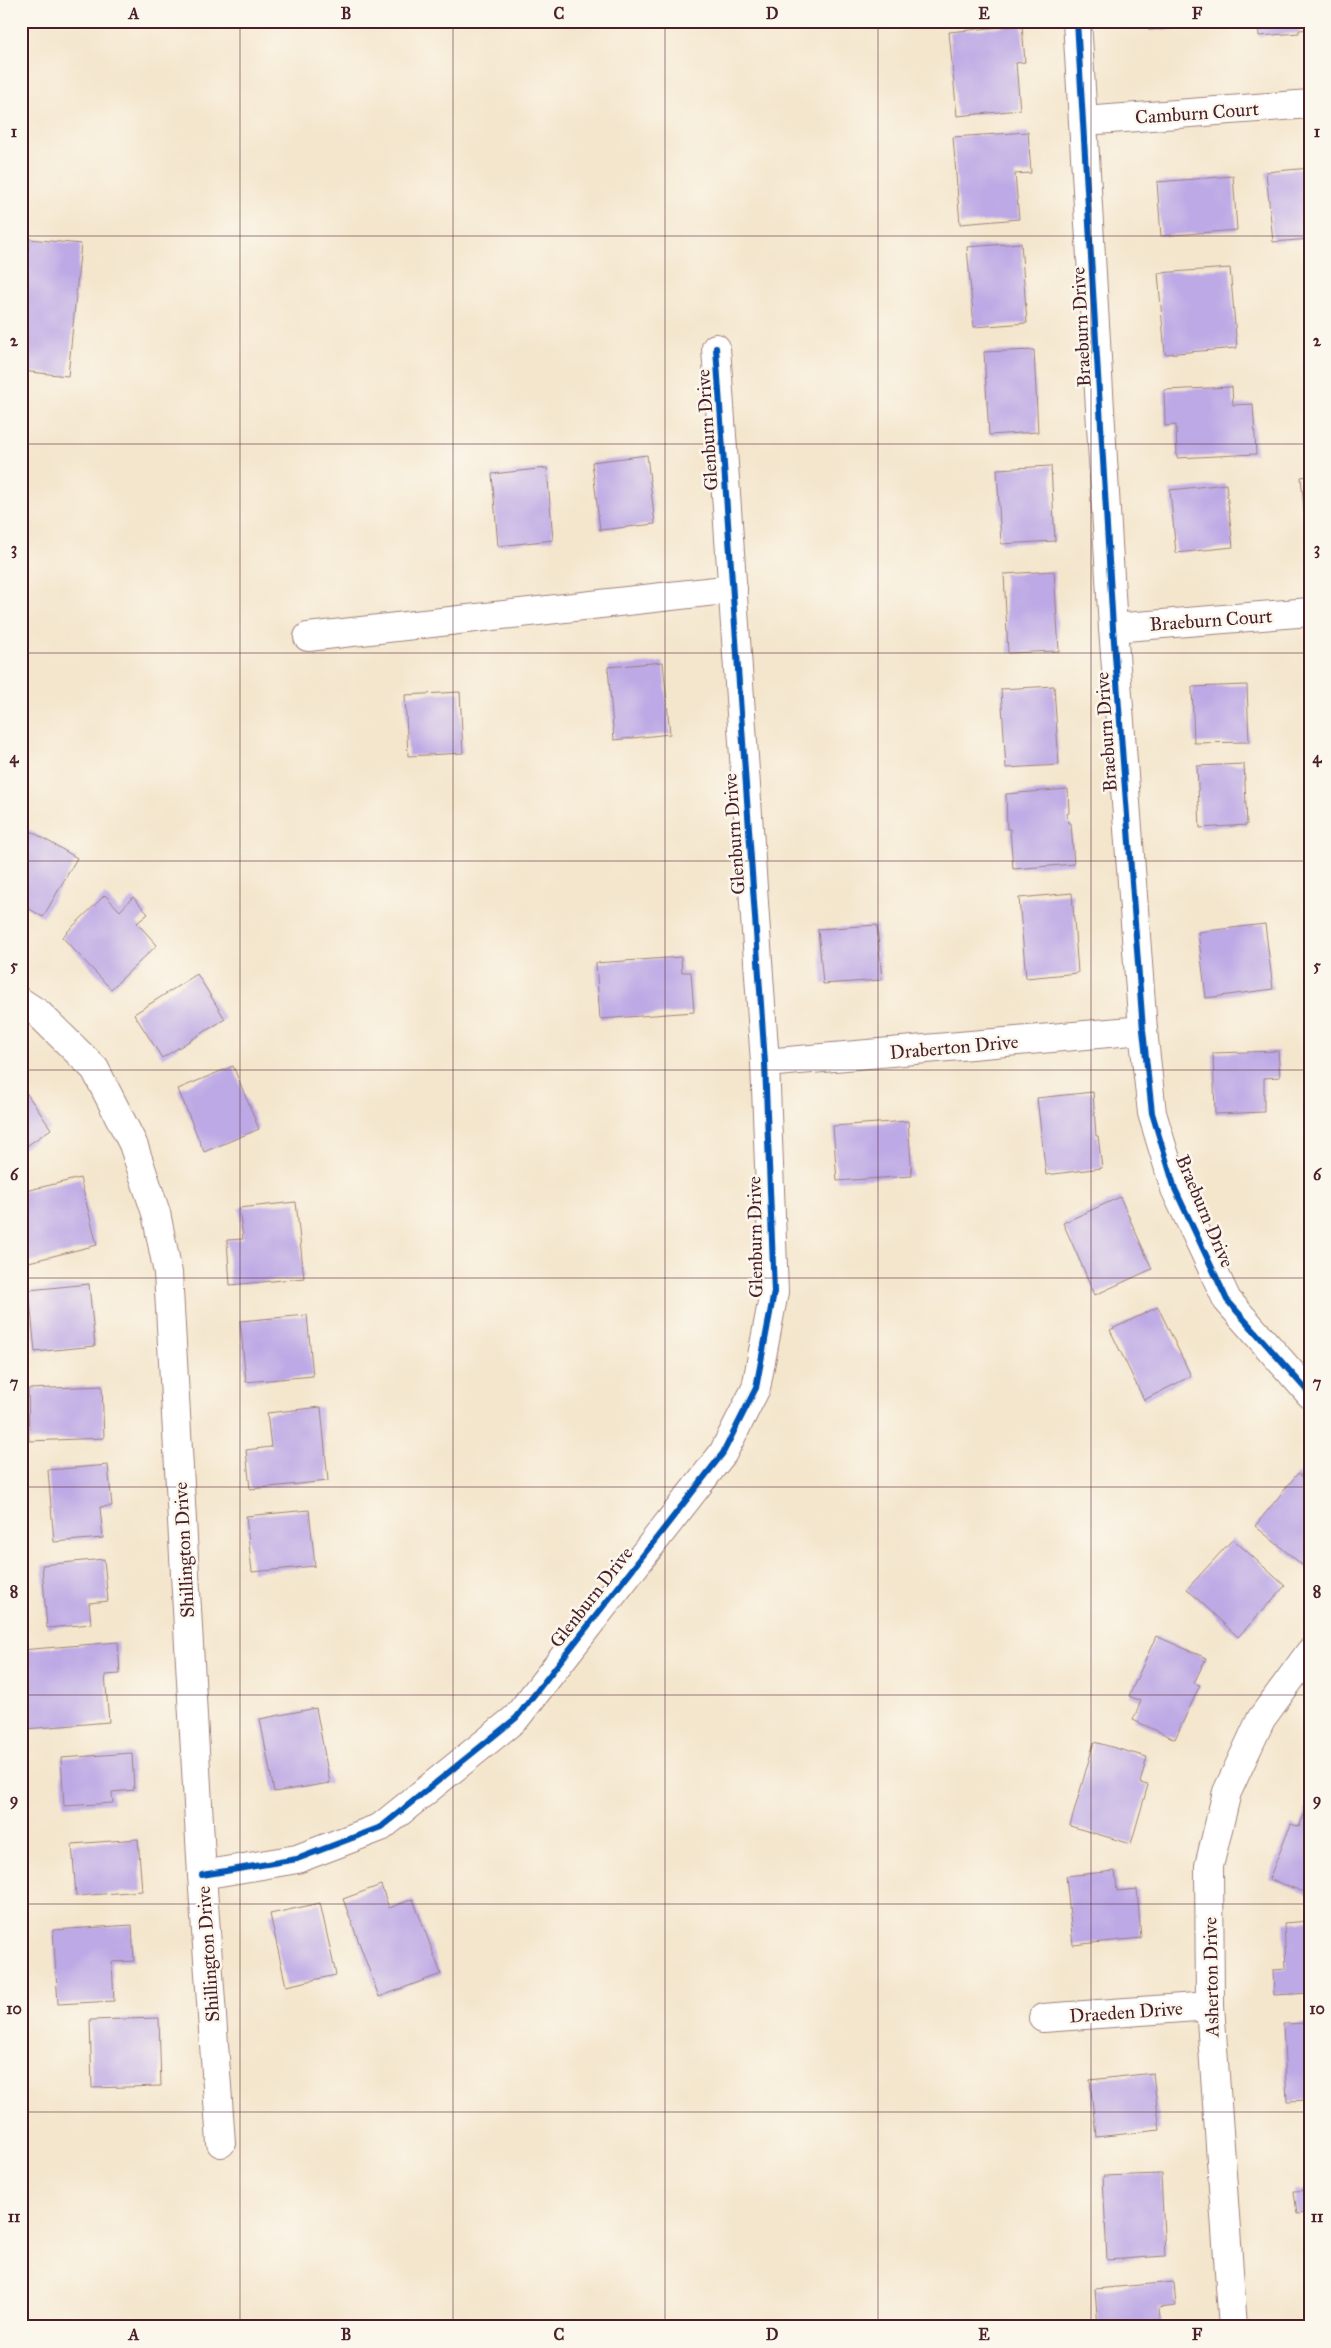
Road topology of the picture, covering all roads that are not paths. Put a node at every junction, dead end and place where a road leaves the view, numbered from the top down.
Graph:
1 (1077, 21) edge
2 (1310, 104) edge
3 (1084, 121) junction
4 (716, 348) dead end
5 (733, 589) junction
6 (1310, 612) edge
7 (1113, 628) junction
8 (308, 637) dead end
9 (21, 1002) edge
10 (1143, 1030) junction
11 (765, 1064) junction
12 (1310, 1394) edge
13 (1310, 1652) edge
14 (202, 1875) junction
15 (1210, 2006) junction
16 (1043, 2018) dead end
17 (221, 2143) dead end
18 (1233, 2327) edge

1 - 3 street, Braeburn Drive
2 - 3 street, Camburn Court
3 - 7 street, Braeburn Drive
4 - 5 street, Glenburn Drive
5 - 8 street
5 - 11 street, Glenburn Drive
6 - 7 street, Braeburn Court
7 - 10 street, Braeburn Drive
9 - 14 street, Shillington Drive
10 - 11 street, Draberton Drive
10 - 12 street, Braeburn Drive
11 - 14 street, Glenburn Drive
13 - 15 street, Asherton Drive
14 - 17 street, Shillington Drive
15 - 16 street, Draeden Drive
15 - 18 street, Asherton Drive

